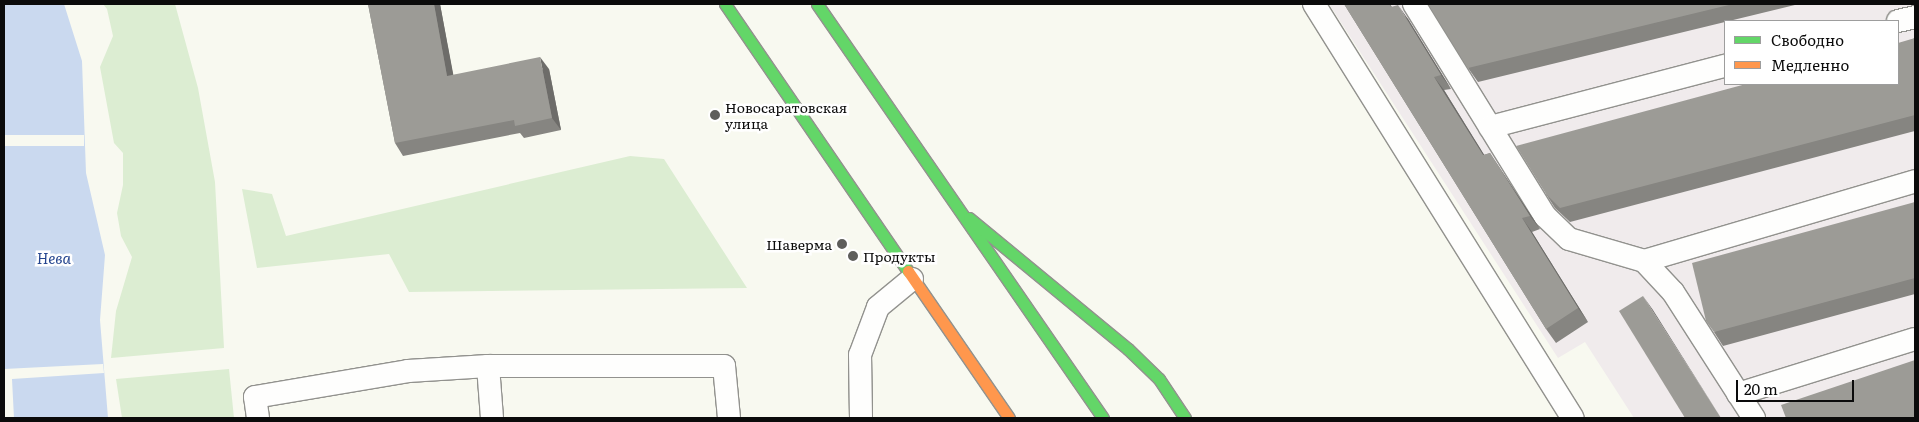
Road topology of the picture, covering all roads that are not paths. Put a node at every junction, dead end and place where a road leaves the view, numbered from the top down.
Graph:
1 (726, 4) edge
2 (817, 4) edge
3 (1314, 4) edge
4 (1414, 4) edge
5 (1915, 17) edge
6 (1899, 21) edge
7 (1724, 66) edge
8 (1490, 127) junction
9 (1915, 181) edge
10 (959, 210) junction
11 (1644, 261) junction
12 (912, 279) junction
13 (1915, 339) edge
14 (488, 366) junction
15 (1738, 394) junction
16 (258, 418) edge
17 (492, 418) edge
18 (729, 418) edge
19 (861, 418) edge
20 (1009, 418) edge
21 (1103, 418) edge
22 (1185, 418) edge
23 (1573, 418) edge
24 (1754, 418) edge

1 - 12 main road
2 - 10 main road
3 - 23 lane
4 - 8 lane
5 - 6 lane
7 - 8 lane
8 - 11 lane
9 - 11 lane
10 - 21 main road
10 - 22 main road
11 - 15 lane
12 - 19 lane
12 - 20 main road
13 - 15 lane
14 - 16 lane
14 - 17 lane
14 - 18 lane
15 - 24 lane

